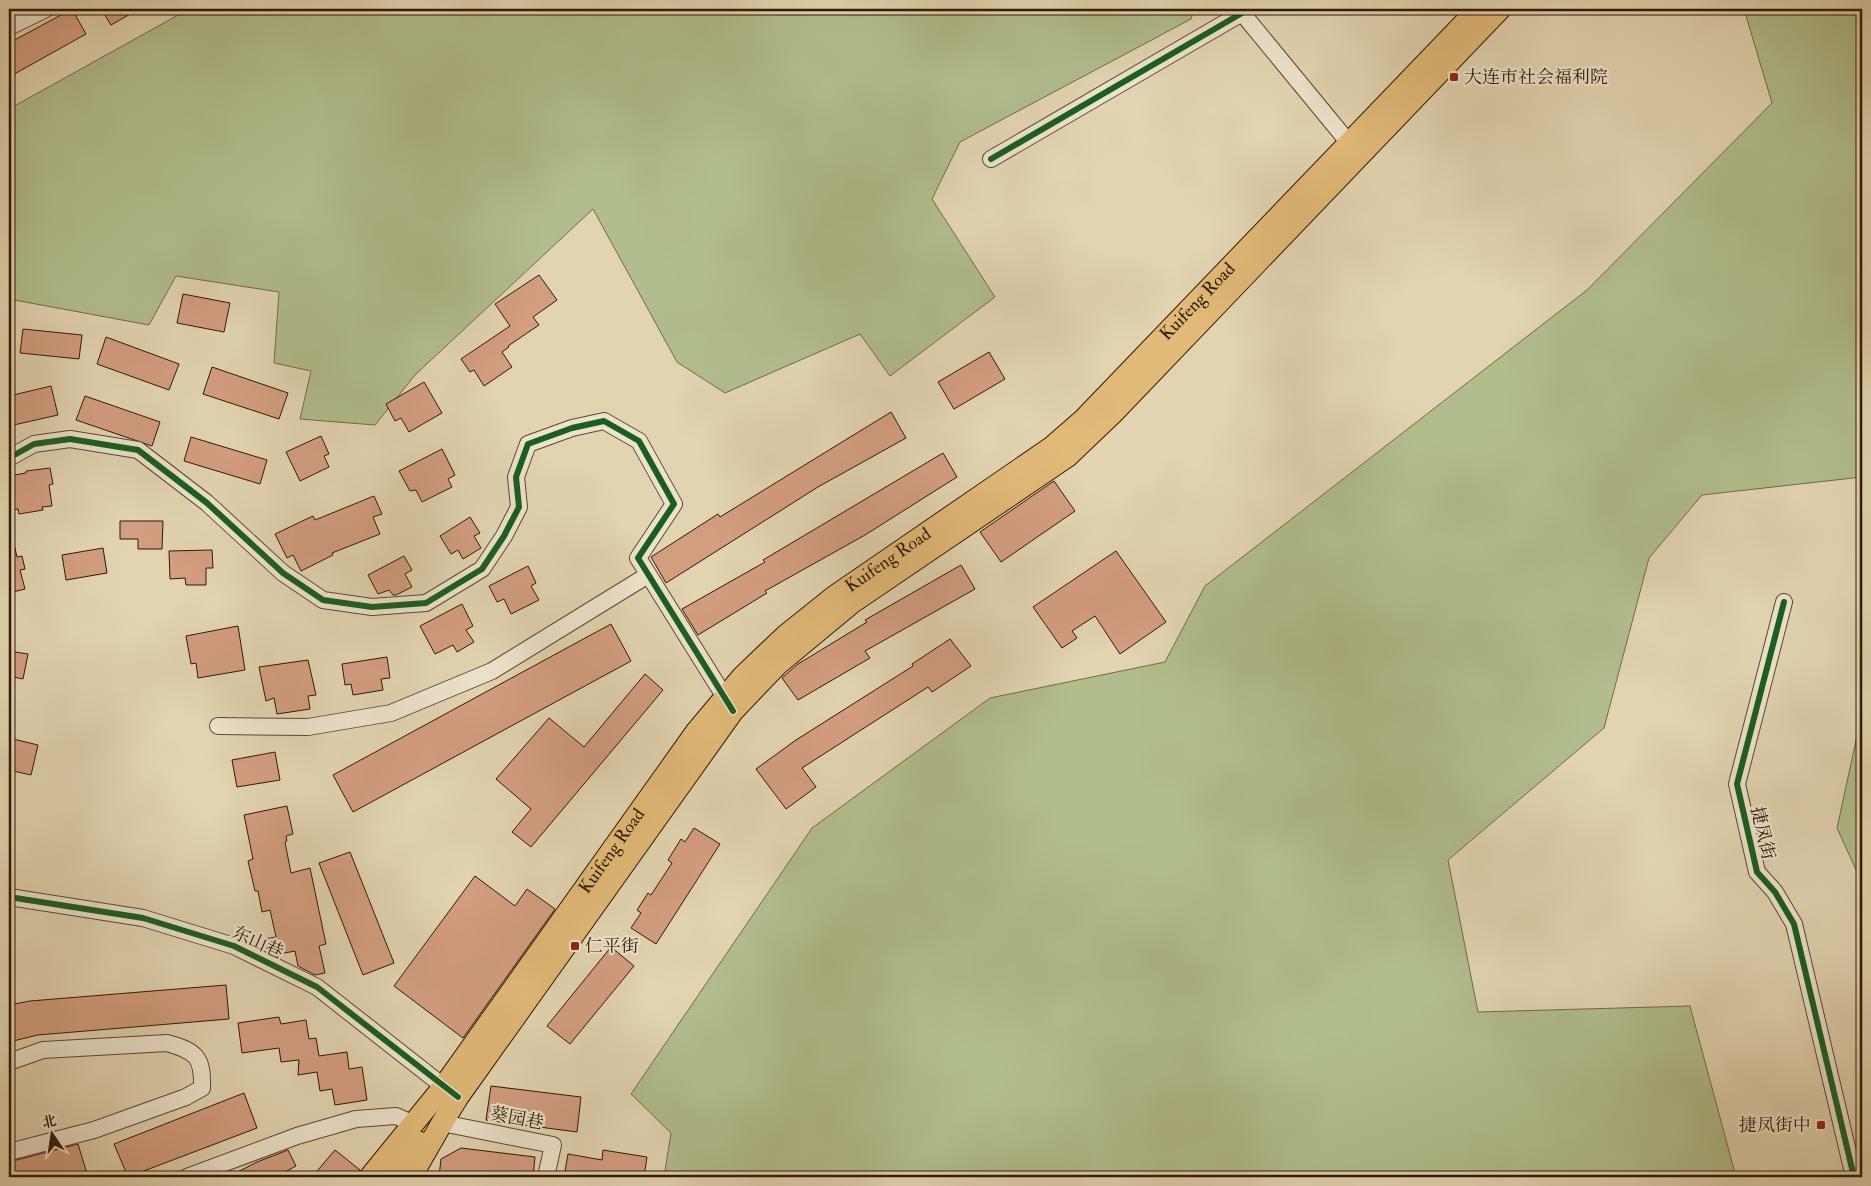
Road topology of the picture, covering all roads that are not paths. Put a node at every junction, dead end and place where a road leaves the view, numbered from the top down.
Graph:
1 (46, 9) edge
2 (1478, 9) edge
3 (1500, 9) edge
4 (1242, 11) edge
5 (9, 27) edge
6 (1349, 143) junction
7 (991, 159) dead end
8 (9, 458) edge
9 (648, 575) junction
10 (1784, 602) dead end
11 (729, 705) junction
12 (218, 726) dead end
13 (9, 896) edge
14 (9, 1062) edge
15 (451, 1092) junction
16 (442, 1123) junction
17 (414, 1124) junction
18 (9, 1152) edge
19 (187, 1177) edge
20 (370, 1177) edge
21 (392, 1177) edge
22 (411, 1177) edge
23 (546, 1177) edge
24 (1854, 1177) edge

1 - 5 street
2 - 6 main road, Kuifeng Road
3 - 11 main road, Kuifeng Road
4 - 6 street
4 - 7 street
6 - 11 main road, Kuifeng Road
8 - 9 street
9 - 11 street
9 - 12 street
10 - 24 street, 捷凤街
11 - 15 main road, Kuifeng Road
13 - 15 street, 东山巷
14 - 18 street
15 - 16 main road, Kuifeng Road
15 - 17 main road, Kuifeng Road
15 - 21 main road
16 - 22 main road, Kuifeng Road
16 - 23 street, 葵园巷
17 - 19 street
17 - 20 main road, Kuifeng Road

